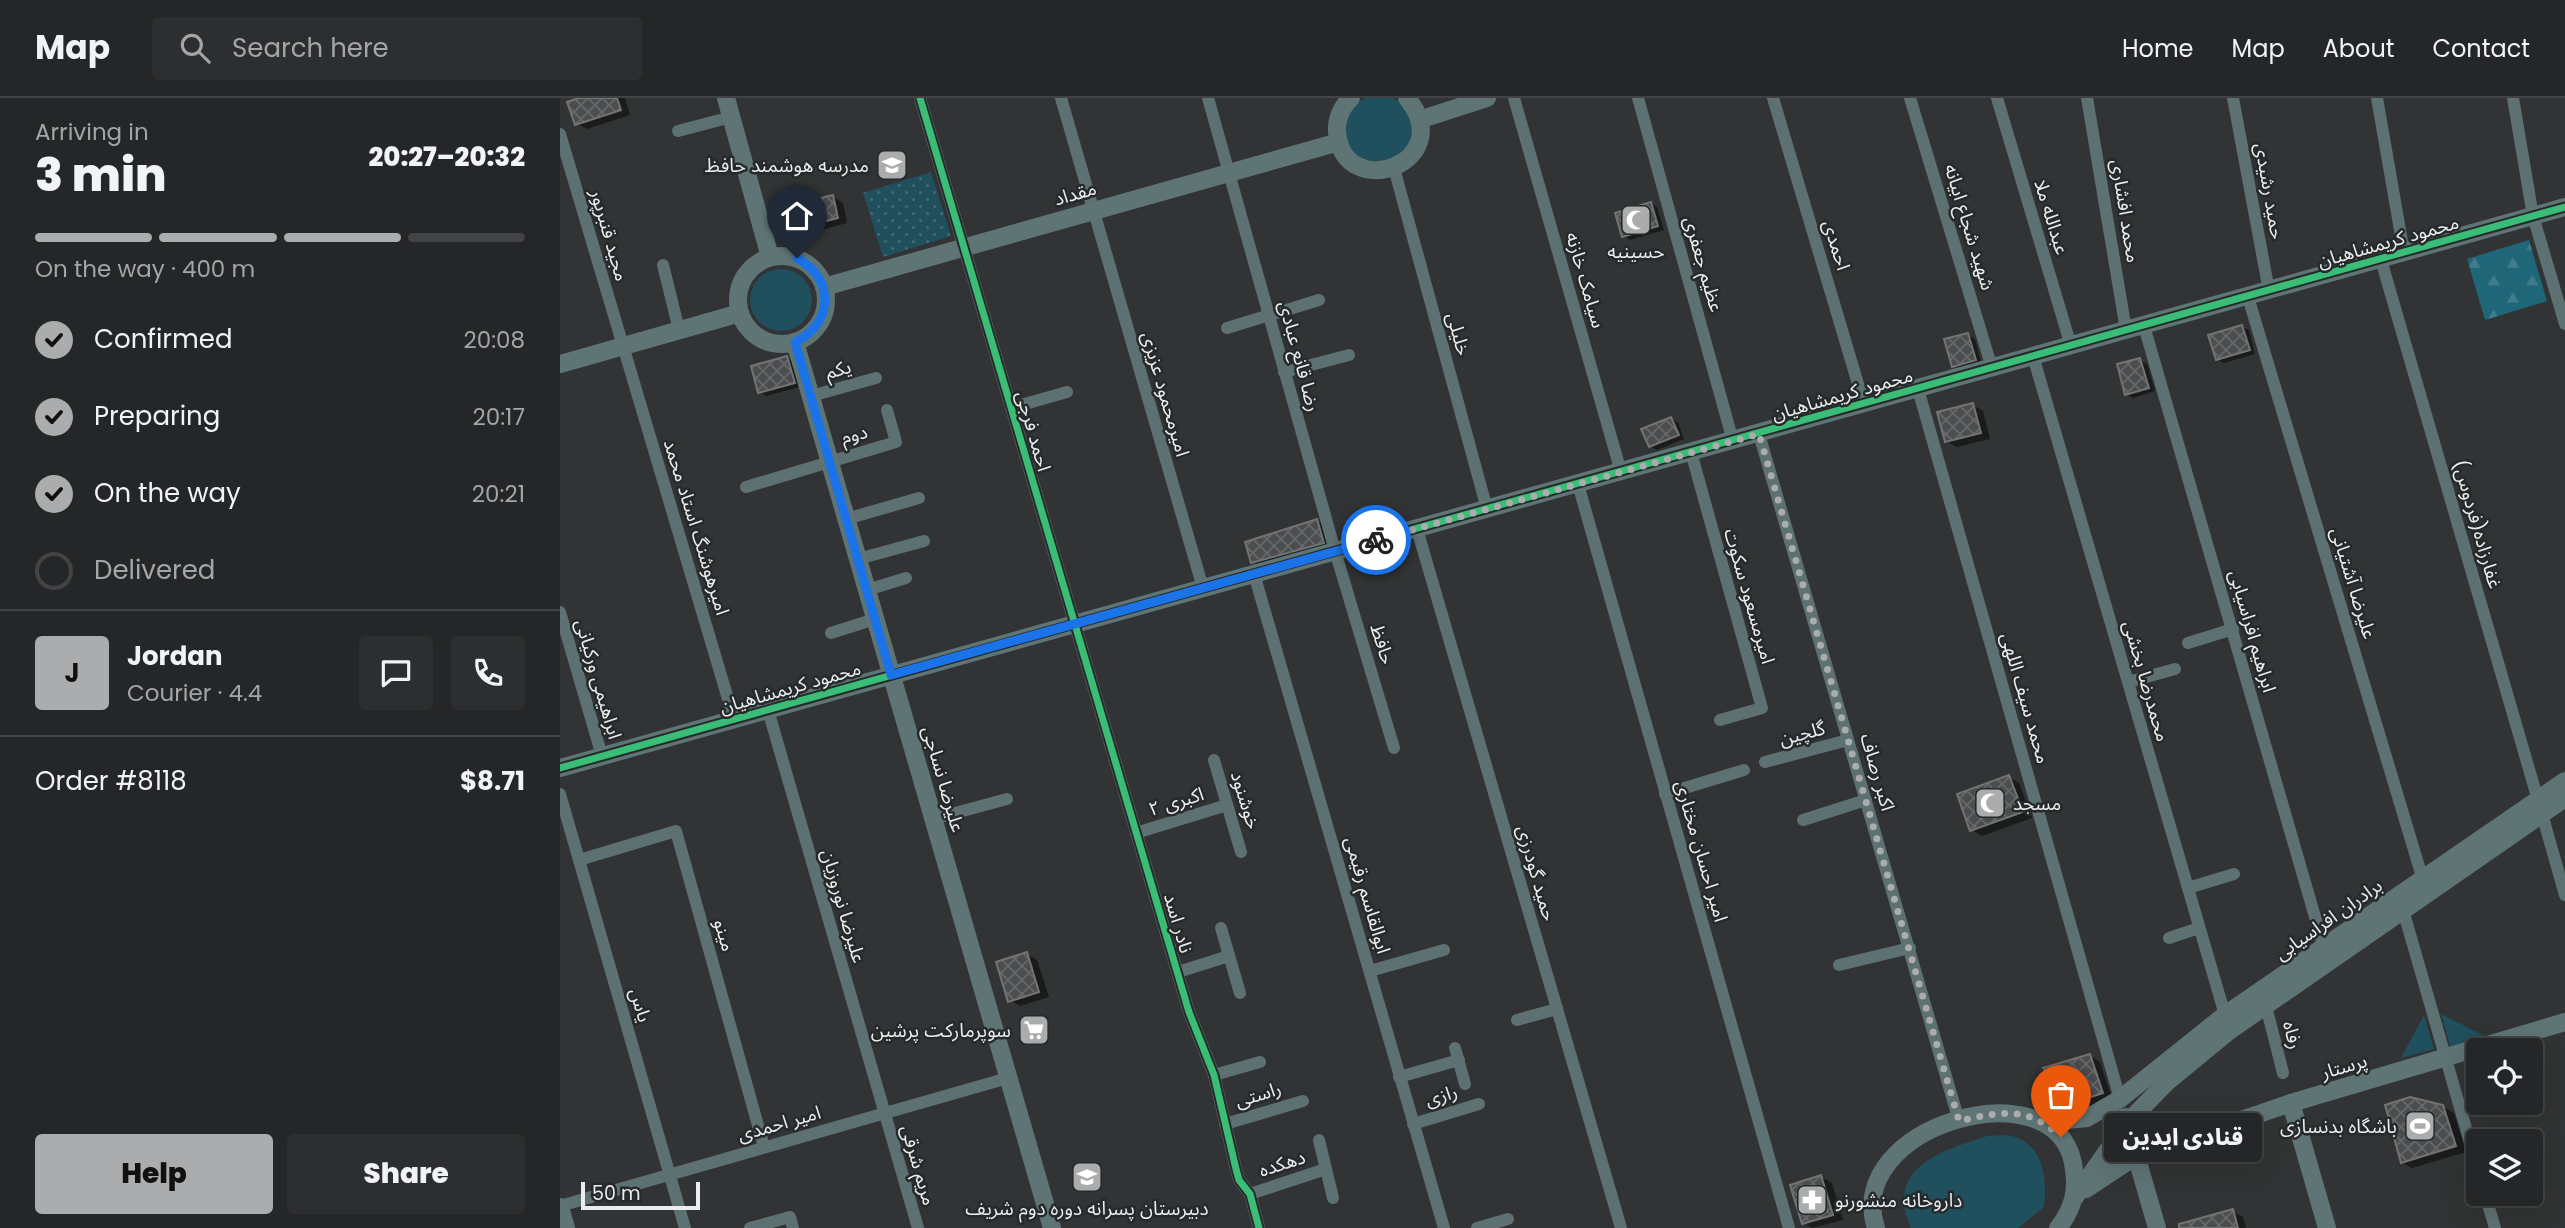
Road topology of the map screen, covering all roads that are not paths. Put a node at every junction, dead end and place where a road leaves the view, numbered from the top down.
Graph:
1 (726, 98) edge
2 (920, 98) edge
3 (1061, 98) edge
4 (1208, 98) edge
5 (1351, 98) edge
6 (1407, 98) edge
7 (1487, 98) edge
8 (1514, 98) edge
9 (1638, 98) edge
10 (1773, 98) edge
11 (1910, 98) edge
12 (1997, 98) edge
13 (2087, 98) edge
14 (2233, 98) edge
15 (2377, 98) edge
16 (2513, 98) edge
17 (732, 117) junction
18 (1419, 120) junction
19 (678, 131) dead end
20 (560, 134) edge
21 (1339, 142) junction
22 (1394, 168) junction
23 (1228, 171) junction
24 (2565, 207) edge
25 (1093, 210) junction
26 (2533, 216) junction
27 (963, 247) junction
28 (2404, 253) junction
29 (770, 257) junction
30 (2381, 260) junction
31 (663, 265) dead end
32 (824, 286) junction
33 (2269, 291) junction
34 (2248, 297) junction
35 (1320, 300) dead end
36 (740, 313) junction
37 (1269, 315) junction
38 (2565, 324) edge
39 (2144, 326) junction
40 (1227, 328) dead end
41 (679, 330) junction
42 (2126, 330) junction
43 (795, 342) junction
44 (623, 346) junction
45 (2071, 346) junction
46 (1349, 355) dead end
47 (2033, 356) junction
48 (560, 364) edge
49 (1992, 368) junction
50 (1284, 372) junction
51 (876, 378) dead end
52 (1918, 389) junction
53 (1067, 392) dead end
54 (811, 396) junction
55 (1864, 404) junction
56 (1011, 408) junction
57 (887, 410) dead end
58 (1759, 434) junction
59 (1733, 441) junction
60 (1690, 452) junction
61 (829, 460) junction
62 (1621, 472) junction
63 (1578, 484) junction
64 (746, 487) dead end
65 (919, 498) dead end
66 (1487, 509) junction
67 (846, 519) junction
68 (1417, 528) junction
69 (924, 541) dead end
70 (1335, 551) junction
71 (858, 559) junction
72 (1254, 574) junction
73 (906, 578) dead end
74 (1203, 588) junction
75 (867, 590) junction
76 (560, 612) edge
77 (875, 619) junction
78 (1075, 624) junction
79 (2233, 629) junction
80 (831, 633) dead end
81 (2189, 643) dead end
82 (2175, 669) dead end
83 (891, 675) junction
84 (2128, 682) junction
85 (768, 710) junction
86 (734, 719) junction
87 (1720, 720) dead end
88 (1849, 740) junction
89 (1395, 747) dead end
90 (602, 756) junction
91 (1214, 760) dead end
92 (1765, 762) dead end
93 (560, 768) edge
94 (1744, 770) dead end
95 (2565, 781) edge
96 (560, 793) edge
97 (1665, 794) junction
98 (2565, 798) edge
99 (1007, 799) dead end
100 (1866, 800) junction
101 (1227, 805) junction
102 (2540, 807) junction
103 (933, 819) junction
104 (1803, 820) dead end
105 (1136, 833) junction
106 (1241, 852) dead end
107 (579, 860) junction
108 (2234, 874) dead end
109 (2423, 880) junction
110 (2188, 888) junction
111 (2565, 895) edge
112 (2403, 910) junction
113 (1222, 928) dead end
114 (2199, 928) junction
115 (2169, 938) dead end
116 (1910, 948) junction
117 (1444, 950) dead end
118 (2326, 955) junction
119 (1229, 956) junction
120 (1839, 965) dead end
121 (1370, 971) junction
122 (1178, 972) junction
123 (1240, 993) dead end
124 (2263, 999) junction
125 (1557, 1009) junction
126 (2225, 1015) junction
127 (1517, 1020) dead end
128 (2565, 1022) edge
129 (2446, 1057) junction
130 (1260, 1062) dead end
131 (2283, 1073) dead end
132 (1214, 1075) junction
133 (1399, 1077) junction
134 (1008, 1078) junction
135 (1465, 1084) dead end
136 (2120, 1099) junction
137 (1303, 1101) dead end
138 (2291, 1103) junction
139 (1479, 1104) dead end
140 (884, 1114) junction
141 (1959, 1121) junction
142 (2045, 1122) junction
143 (2127, 1123) junction
144 (1225, 1124) junction
145 (1413, 1124) junction
146 (2466, 1129) edge
147 (1319, 1140) dead end
148 (764, 1147) junction
149 (2136, 1156) junction
150 (1326, 1169) junction
151 (670, 1175) junction
152 (1250, 1194) junction
153 (1333, 1198) dead end
154 (2075, 1198) junction
155 (2489, 1206) edge
156 (560, 1207) edge
157 (1508, 1219) dead end
158 (566, 1228) edge
159 (685, 1228) edge
160 (750, 1228) edge
161 (793, 1228) edge
162 (918, 1228) edge
163 (1052, 1228) edge
164 (1259, 1228) edge
165 (1444, 1228) edge
166 (1477, 1228) edge
167 (1620, 1228) edge
168 (1788, 1228) edge
169 (1876, 1228) edge
170 (2058, 1228) edge
171 (2157, 1228) edge
172 (2327, 1228) edge
173 (2495, 1228) edge

1 - 17 street
2 - 27 street, احمد فرجی
3 - 25 street, امیرمحمود عزیزی
4 - 23 street, رضا قانع عبادی
5 - 21 street
6 - 18 street
7 - 18 street
8 - 62 street, سیامک خازنه
9 - 59 street, عظیم جعفری
10 - 55 street, احمدی
11 - 49 street, شهید شجاع ابیانه
12 - 45 street, عبدالله ملا
13 - 42 street, محمد افشاری
14 - 33 street, حمید رشیدی
15 - 28 street
16 - 26 street
17 - 19 street
17 - 29 street
18 - 22 street
20 - 44 street, مجید قنبرپور
21 - 22 street
21 - 23 street, مقداد
22 - 66 street, خلیلی
23 - 25 street, مقداد
23 - 37 street, رضا قانع عبادی
24 - 26 street, محمود کریمشاهیان
25 - 27 street, مقداد
25 - 74 street, امیرمحمود عزیزی
26 - 28 street, محمود کریمشاهیان
26 - 38 street
27 - 32 street, مقداد
27 - 56 street, احمد فرجی
28 - 30 street, محمود کریمشاهیان
29 - 32 street
29 - 36 street
30 - 33 street, محمود کریمشاهیان
30 - 102 street, غفارزاده(فردوس)
31 - 41 street
32 - 43 street
33 - 34 street, محمود کریمشاهیان
34 - 39 street, محمود کریمشاهیان
34 - 109 street, علیرضا آشتیانی
35 - 37 street
36 - 41 street
36 - 43 street
37 - 40 street
37 - 50 street, رضا قانع عبادی
39 - 42 street, محمود کریمشاهیان
39 - 79 street, ابراهیم افراسیابی
41 - 44 street
42 - 45 street, محمود کریمشاهیان
43 - 54 street, علیرضا نساجی
44 - 48 street
44 - 86 street, امیرهوشنگ استاد محمد
45 - 47 street, محمود کریمشاهیان
46 - 50 street
47 - 49 street, محمود کریمشاهیان
47 - 84 street, محمدرضا بخشی
49 - 52 street, محمود کریمشاهیان
50 - 70 street, رضا قانع عبادی
51 - 54 street, یکم
52 - 55 street, محمود کریمشاهیان
52 - 136 street, محمد سیف اللهی
53 - 56 street
54 - 61 street, علیرضا نساجی
55 - 58 street, محمود کریمشاهیان
56 - 78 street, احمد فرجی
57 - 61 street, دوم
58 - 59 street, محمود کریمشاهیان
58 - 88 street, اکبر رصاف
59 - 60 street, محمود کریمشاهیان
60 - 62 street, محمود کریمشاهیان
60 - 87 street, امیرمسعود سکوت
61 - 64 street
61 - 67 street, علیرضا نساجی
62 - 63 street, محمود کریمشاهیان
63 - 66 street, محمود کریمشاهیان
63 - 97 street, امیر احسان مختاری
65 - 67 street
66 - 68 street, محمود کریمشاهیان
67 - 71 street, علیرضا نساجی
68 - 70 street, محمود کریمشاهیان
68 - 125 street, حمید گودرزی
69 - 71 street
70 - 72 street, محمود کریمشاهیان
70 - 89 street, حافظ
71 - 75 street, علیرضا نساجی
72 - 74 street, محمود کریمشاهیان
72 - 121 street, ابوالقاسم رقیمی
73 - 75 street
74 - 78 street, محمود کریمشاهیان
75 - 77 street, علیرضا نساجی
76 - 90 street, ابراهیمی ورکیانی
77 - 80 street
77 - 83 street, علیرضا نساجی
78 - 83 street, محمود کریمشاهیان
78 - 105 street, نادر اسد
79 - 81 street
79 - 118 street, ابراهیم افراسیابی
82 - 84 street
83 - 85 street, محمود کریمشاهیان
83 - 103 street, علیرضا نساجی
84 - 110 street, محمدرضا بخشی
85 - 86 street, محمود کریمشاهیان
85 - 140 street, علیرضا نوروزیان
86 - 90 street, محمود کریمشاهیان
88 - 92 street, گلچین
88 - 100 street, اکبر رصاف
90 - 93 street, محمود کریمشاهیان
91 - 101 street, خوشنود
94 - 97 street
95 - 102 street, برادران افراسیابی
96 - 107 street, یاس
97 - 168 street, امیر احسان مختاری
98 - 102 street, برادران افراسیابی
99 - 103 street
100 - 104 street
100 - 116 street, اکبر رصاف
101 - 105 street, اکبری ۲
101 - 106 street, خوشنود
102 - 109 street, برادران افراسیابی
102 - 111 street, غفارزاده(فردوس)
102 - 112 street, برادران افراسیابی
103 - 134 street, علیرضا نساجی
105 - 122 street, نادر اسد
107 - 148 street, مینو
107 - 151 street, یاس
108 - 110 street
109 - 118 street, برادران افراسیابی
110 - 114 street, محمدرضا بخشی
112 - 118 street, برادران افراسیابی
112 - 129 street
113 - 119 street
114 - 115 street
114 - 126 street, محمدرضا بخشی
116 - 120 street
116 - 141 street, اکبر رصاف
117 - 121 street
118 - 124 street, برادران افراسیابی
119 - 122 street
119 - 123 street
121 - 133 street, ابوالقاسم رقیمی
122 - 132 street, نادر اسد
124 - 126 street, برادران افراسیابی
124 - 131 street, رفاه
124 - 143 street, برادران افراسیابی
125 - 127 street
125 - 167 street, حمید گودرزی
126 - 136 street, برادران افراسیابی
128 - 129 street, پرستار
129 - 138 street, پرستار
129 - 146 street
130 - 132 street
132 - 144 street, نادر اسد
133 - 135 street
133 - 145 street, ابوالقاسم رقیمی
134 - 140 street, امیر احمدی
134 - 163 street, علیرضا نساجی
136 - 142 street, برادران افراسیابی
136 - 143 street
137 - 144 street, راستی
138 - 149 street, پرستار
138 - 172 street
139 - 145 street, رازی
140 - 148 street, امیر احمدی
140 - 162 street, مریم شرقی
141 - 142 street, برادران افراسیابی
141 - 169 street, برادران افراسیابی
142 - 154 street
143 - 149 street
143 - 154 street, برادران افراسیابی
144 - 152 street, نادر اسد
145 - 165 street, ابوالقاسم رقیمی
147 - 150 street
148 - 151 street, امیر احمدی
149 - 154 street, پرستار
149 - 171 street
150 - 152 street, دهکده
150 - 153 street
151 - 156 street, امیر احمدی
151 - 159 street, یاس
152 - 164 street, نادر اسد
154 - 170 street, برادران افراسیابی
155 - 173 street
156 - 158 street
157 - 166 street
160 - 161 street

